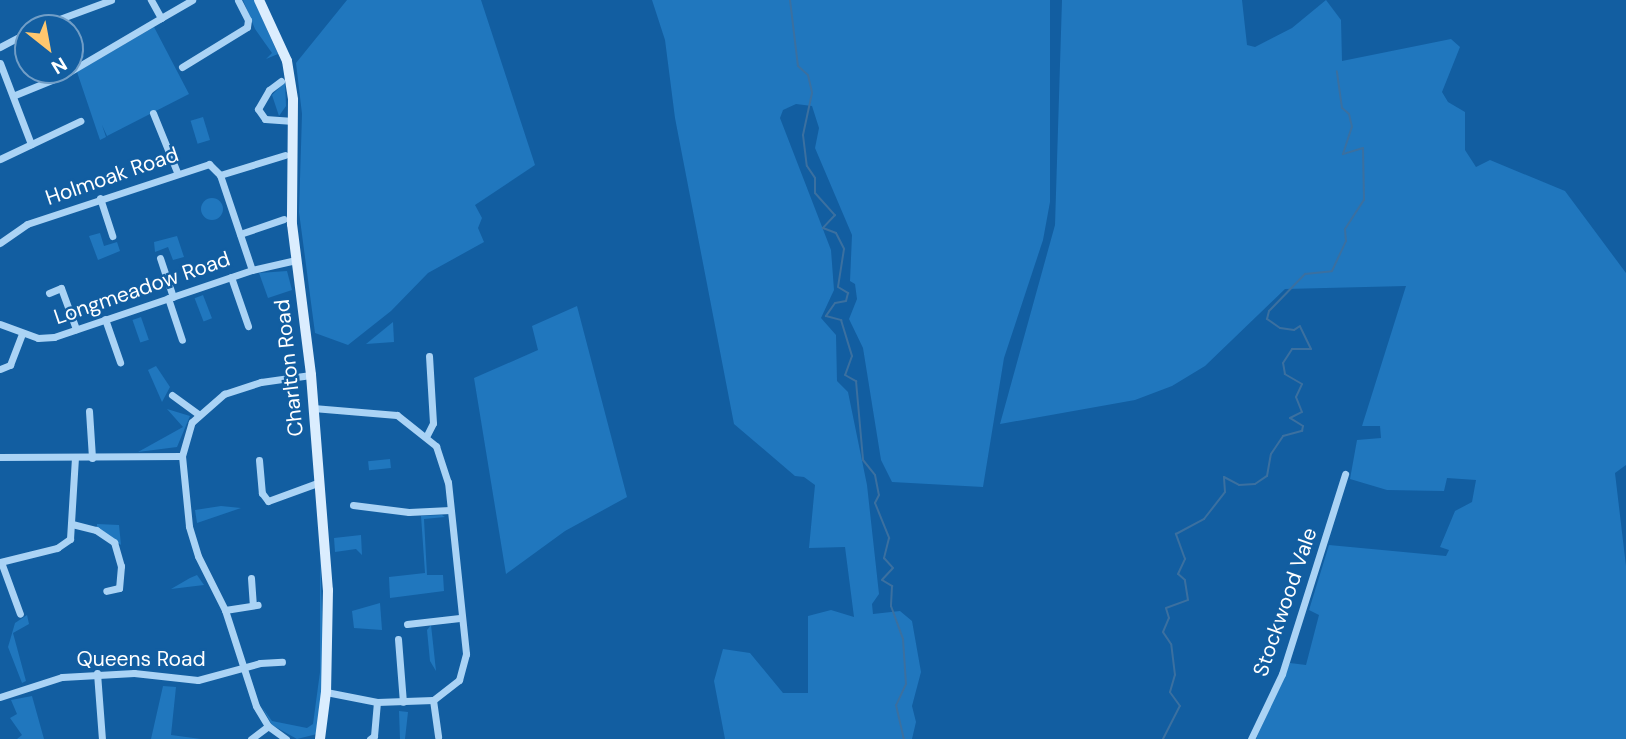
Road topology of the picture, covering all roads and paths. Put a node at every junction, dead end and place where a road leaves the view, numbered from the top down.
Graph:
1 (111, 0) edge
2 (151, 0) edge
3 (192, 0) edge
4 (238, 0) edge
5 (259, 0) edge
6 (73, 14) edge
7 (161, 18) junction
8 (0, 63) edge
9 (182, 67) dead end
10 (281, 82) dead end
11 (15, 95) junction
12 (153, 113) dead end
13 (80, 121) dead end
14 (293, 121) junction
15 (31, 144) junction
16 (285, 155) dead end
17 (0, 159) edge
18 (177, 172) junction
19 (220, 175) junction
20 (100, 198) junction
21 (284, 219) dead end
22 (240, 234) junction
23 (112, 236) dead end
24 (0, 243) edge
25 (160, 258) dead end
26 (296, 260) junction
27 (252, 270) junction
28 (231, 277) junction
29 (49, 293) dead end
30 (170, 297) junction
31 (105, 319) junction
32 (0, 324) edge
33 (248, 326) dead end
34 (76, 329) junction
35 (22, 333) junction
36 (182, 340) dead end
37 (429, 356) dead end
38 (120, 362) dead end
39 (0, 369) edge
40 (311, 375) junction
41 (172, 394) dead end
42 (313, 408) junction
43 (89, 411) dead end
44 (198, 414) junction
45 (427, 435) junction
46 (182, 456) junction
47 (0, 457) edge
48 (75, 458) junction
49 (92, 458) junction
50 (259, 460) dead end
51 (1345, 474) dead end
52 (320, 482) junction
53 (354, 505) dead end
54 (450, 510) junction
55 (72, 524) junction
56 (1, 562) edge
57 (251, 578) dead end
58 (106, 591) dead end
59 (225, 610) junction
60 (20, 614) dead end
61 (460, 618) junction
62 (407, 624) dead end
63 (397, 639) dead end
64 (282, 662) dead end
65 (242, 667) junction
66 (97, 673) junction
67 (326, 692) junction
68 (0, 697) edge
69 (433, 700) junction
70 (377, 702) junction
71 (403, 702) junction
72 (268, 726) junction
73 (438, 737) dead end
74 (255, 738) edge
75 (282, 738) edge
76 (103, 739) edge
77 (320, 739) edge
78 (370, 739) edge
79 (1251, 739) edge

1 - 6 street
2 - 7 street
3 - 7 street
4 - 9 street
5 - 14 street, Charlton Road
7 - 11 street
8 - 11 street
10 - 14 street
11 - 15 street
12 - 18 street
13 - 15 street
14 - 26 street, Charlton Road
15 - 17 street
16 - 19 street
18 - 19 street, Holmoak Road
18 - 20 street, Holmoak Road
19 - 22 street
20 - 23 street
20 - 24 street, Holmoak Road
21 - 22 street
22 - 27 street
25 - 30 street
26 - 27 street, Longmeadow Road
26 - 40 street, Charlton Road
27 - 28 street, Longmeadow Road
28 - 30 street, Longmeadow Road
28 - 33 street
29 - 34 street
30 - 31 street, Longmeadow Road
30 - 36 street
31 - 34 street, Longmeadow Road
31 - 38 street
32 - 35 street, Longmeadow Road
34 - 35 street, Longmeadow Road
35 - 39 street
37 - 45 street
40 - 42 street, Charlton Road
40 - 44 street
41 - 44 street
42 - 45 street
42 - 52 street, Charlton Road
43 - 49 street
44 - 46 street
45 - 54 street
46 - 49 street
46 - 59 street
47 - 48 street
48 - 49 street
48 - 55 street
50 - 52 street
51 - 79 street, Stockwood Vale
52 - 67 street, Charlton Road
53 - 54 street
54 - 61 street
55 - 56 street
55 - 58 street
56 - 60 street
57 - 59 street
59 - 65 street
61 - 62 street
61 - 69 street
63 - 71 street
64 - 65 street, Queens Road
65 - 66 street, Queens Road
65 - 72 street
66 - 68 street, Queens Road
66 - 76 street
67 - 70 street
67 - 77 street, Charlton Road
69 - 71 street
69 - 73 street
70 - 71 street
70 - 78 street
72 - 74 street
72 - 75 street

